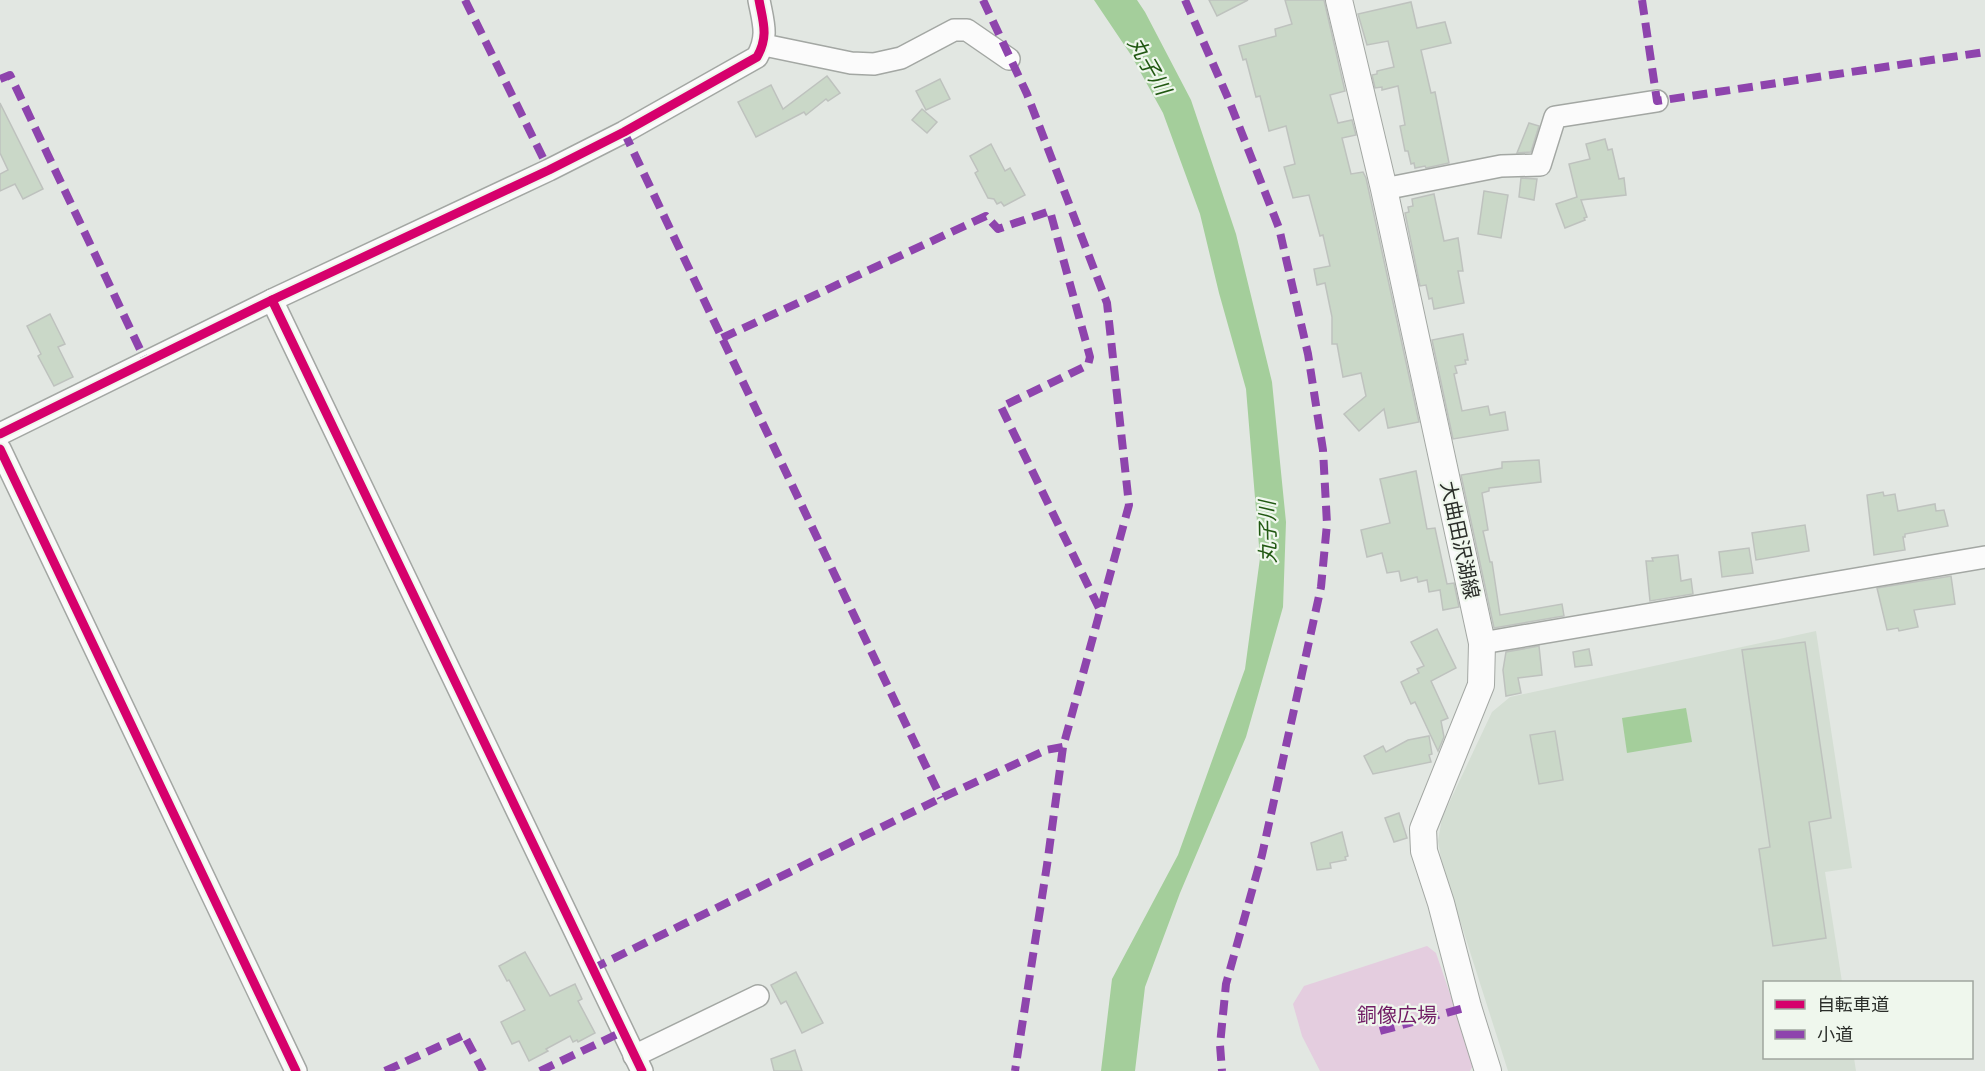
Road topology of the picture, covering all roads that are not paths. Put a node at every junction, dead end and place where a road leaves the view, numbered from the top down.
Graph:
1 (759, 0) edge
2 (1339, 0) edge
3 (764, 45) junction
4 (1010, 59) dead end
5 (1657, 101) dead end
6 (1384, 189) junction
7 (272, 300) junction
8 (2, 431) edge
9 (1985, 557) edge
10 (1482, 643) junction
11 (758, 996) dead end
12 (638, 1063) edge
13 (296, 1071) edge
14 (1488, 1071) edge

1 - 3 street
2 - 6 main road, 大曲田沢湖線
3 - 4 street
3 - 7 street
5 - 6 street
6 - 10 main road, 大曲田沢湖線
7 - 8 street
7 - 12 street
8 - 13 street
9 - 10 street
10 - 14 main road, 大曲田沢湖線
11 - 12 street

